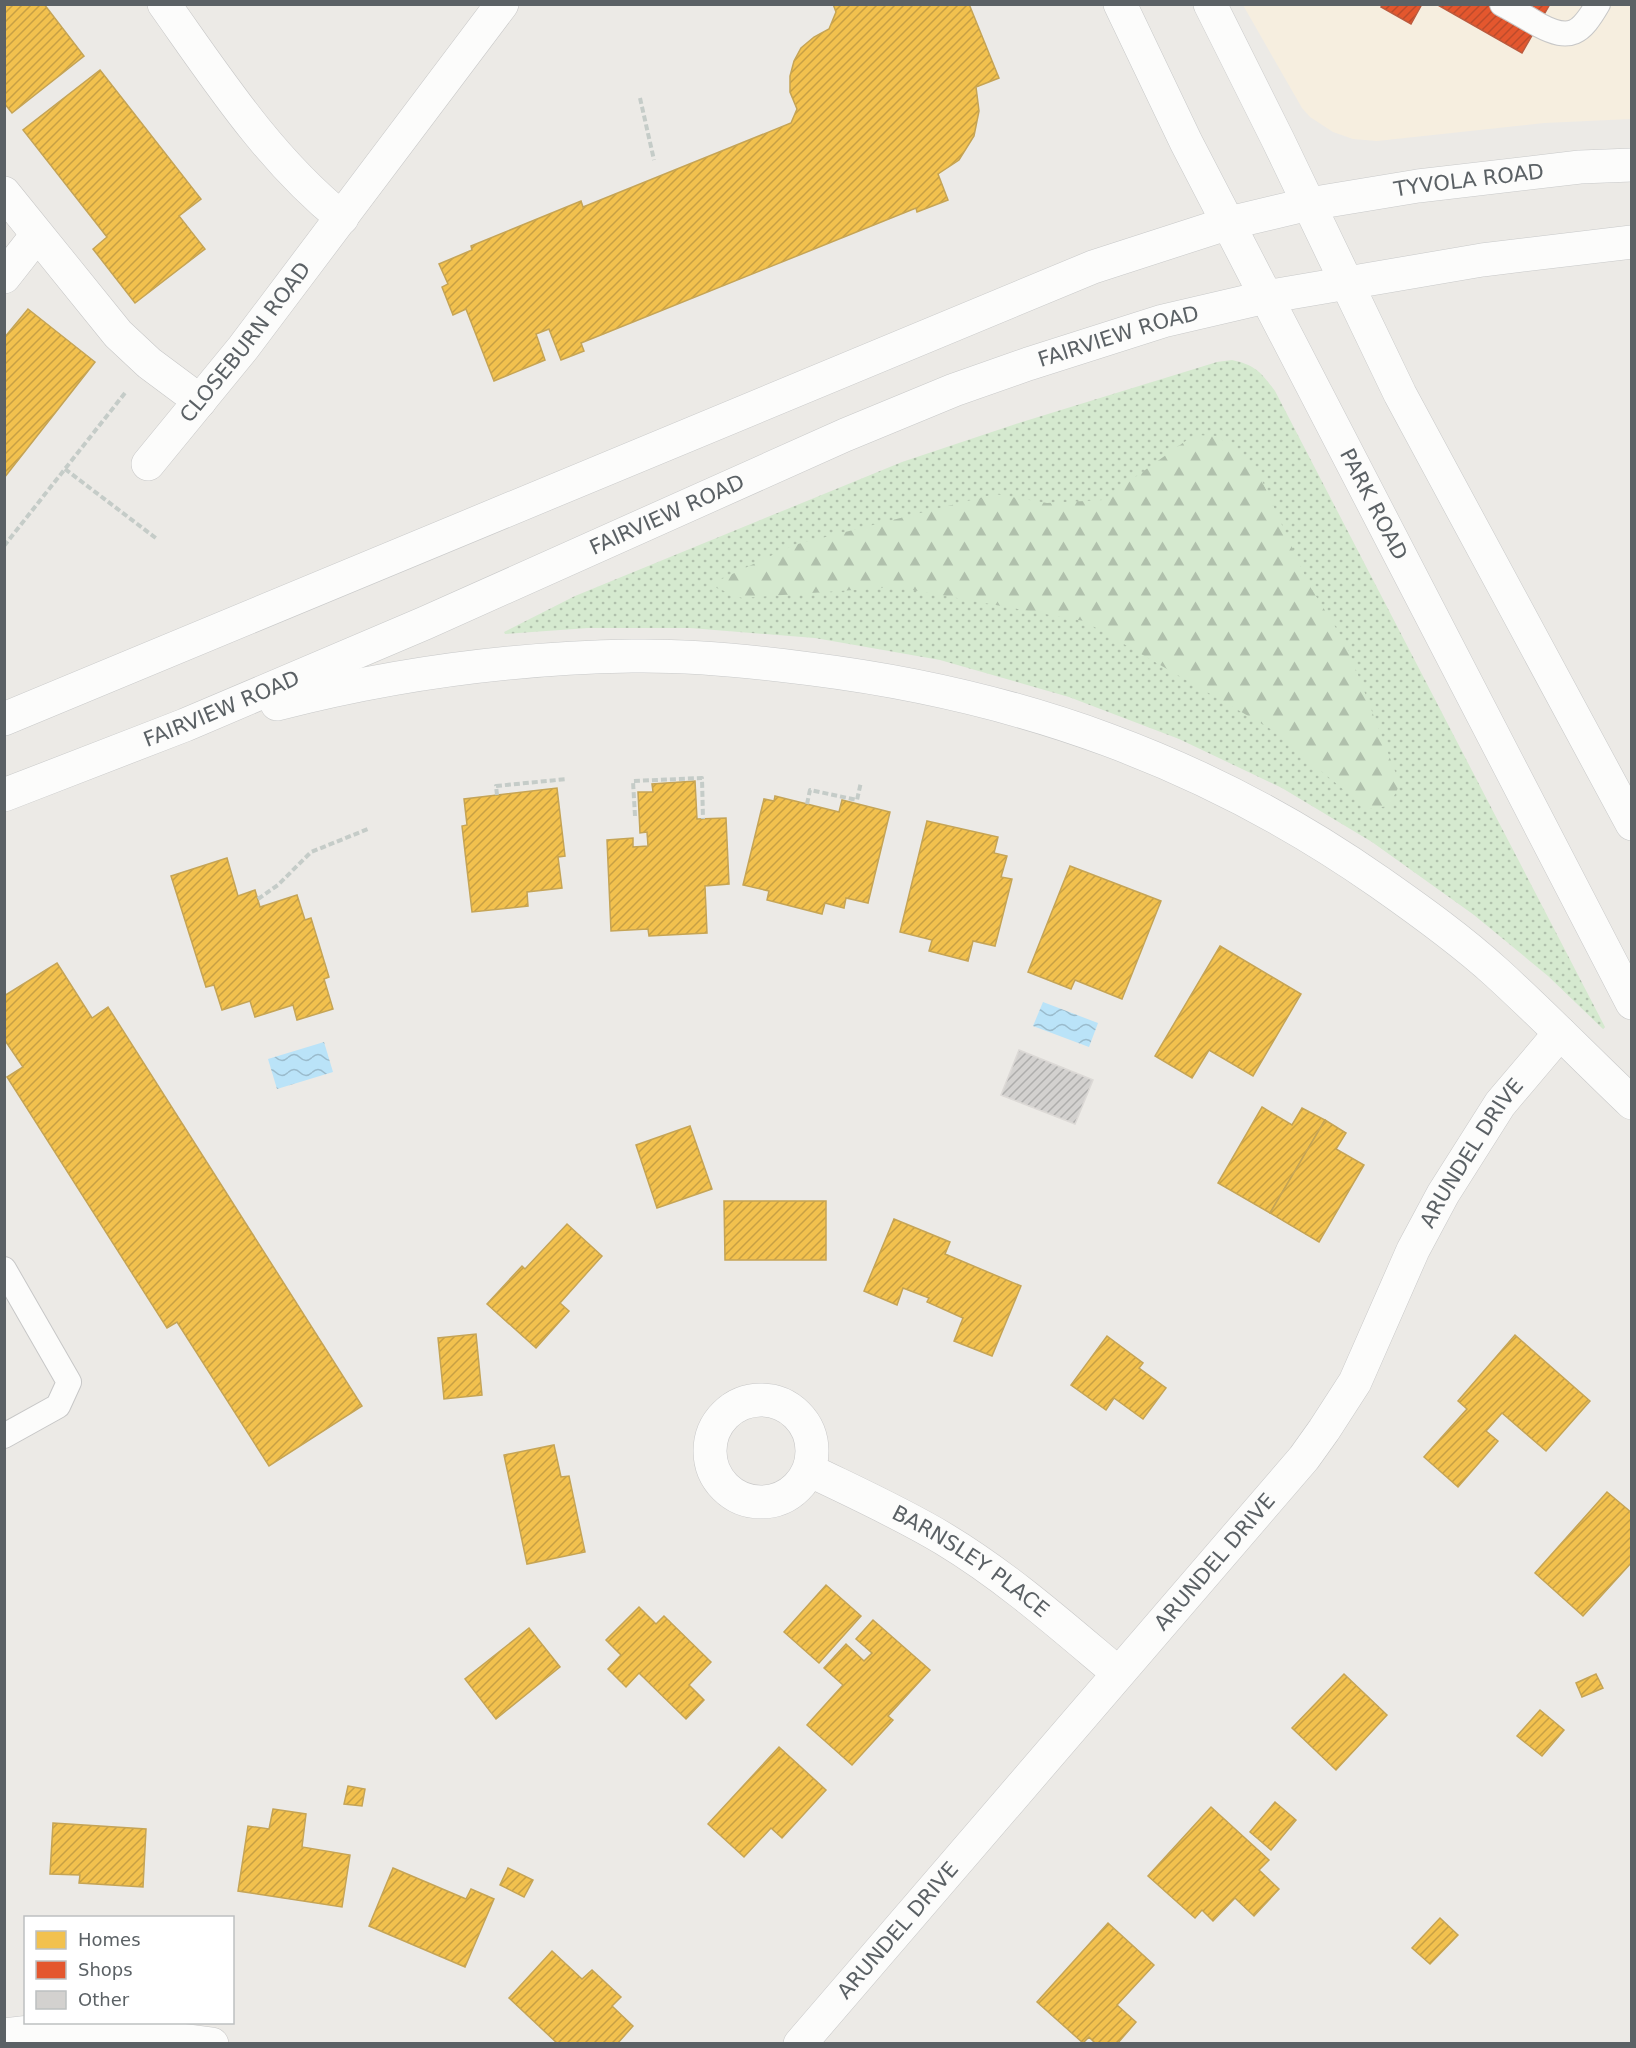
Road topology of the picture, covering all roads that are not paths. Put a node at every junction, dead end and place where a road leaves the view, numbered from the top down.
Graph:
1 (164, 4) edge
2 (502, 4) edge
3 (1120, 4) edge
4 (1210, 4) edge
5 (1502, 4) edge
6 (1599, 4) edge
7 (1632, 165) edge
8 (4, 194) edge
9 (1308, 204) junction
10 (342, 218) junction
11 (1229, 223) junction
12 (37, 235) junction
13 (1632, 242) edge
14 (4, 277) edge
15 (1346, 283) junction
16 (1266, 297) junction
17 (200, 401) junction
18 (148, 464) dead end
19 (4, 719) edge
20 (185, 725) junction
21 (4, 795) edge
22 (1632, 824) edge
23 (1632, 1003) edge
24 (1560, 1033) junction
25 (1632, 1103) edge
26 (4, 1269) edge
27 (4, 1436) edge
28 (809, 1470) dead end
29 (1118, 1673) junction
30 (4, 2035) edge
31 (212, 2043) edge
32 (800, 2043) edge

1 - 10 main road
2 - 10 main road, CLOSEBURN ROAD
3 - 11 main road, PARK ROAD
4 - 9 main road
5 - 6 lane
7 - 9 main road, TYVOLA ROAD
8 - 12 main road
9 - 11 main road
9 - 15 main road
10 - 17 main road, CLOSEBURN ROAD
11 - 16 main road, PARK ROAD
11 - 19 main road
12 - 14 main road
12 - 17 main road
13 - 15 main road
15 - 16 main road, FAIRVIEW ROAD
15 - 22 main road
16 - 20 main road, FAIRVIEW ROAD
16 - 23 main road, PARK ROAD
17 - 18 main road, CLOSEBURN ROAD
20 - 21 main road, FAIRVIEW ROAD
20 - 24 main road
24 - 25 main road
24 - 29 main road, ARUNDEL DRIVE
26 - 27 lane
28 - 29 main road, BARNSLEY PLACE
29 - 32 main road, ARUNDEL DRIVE
30 - 31 main road

